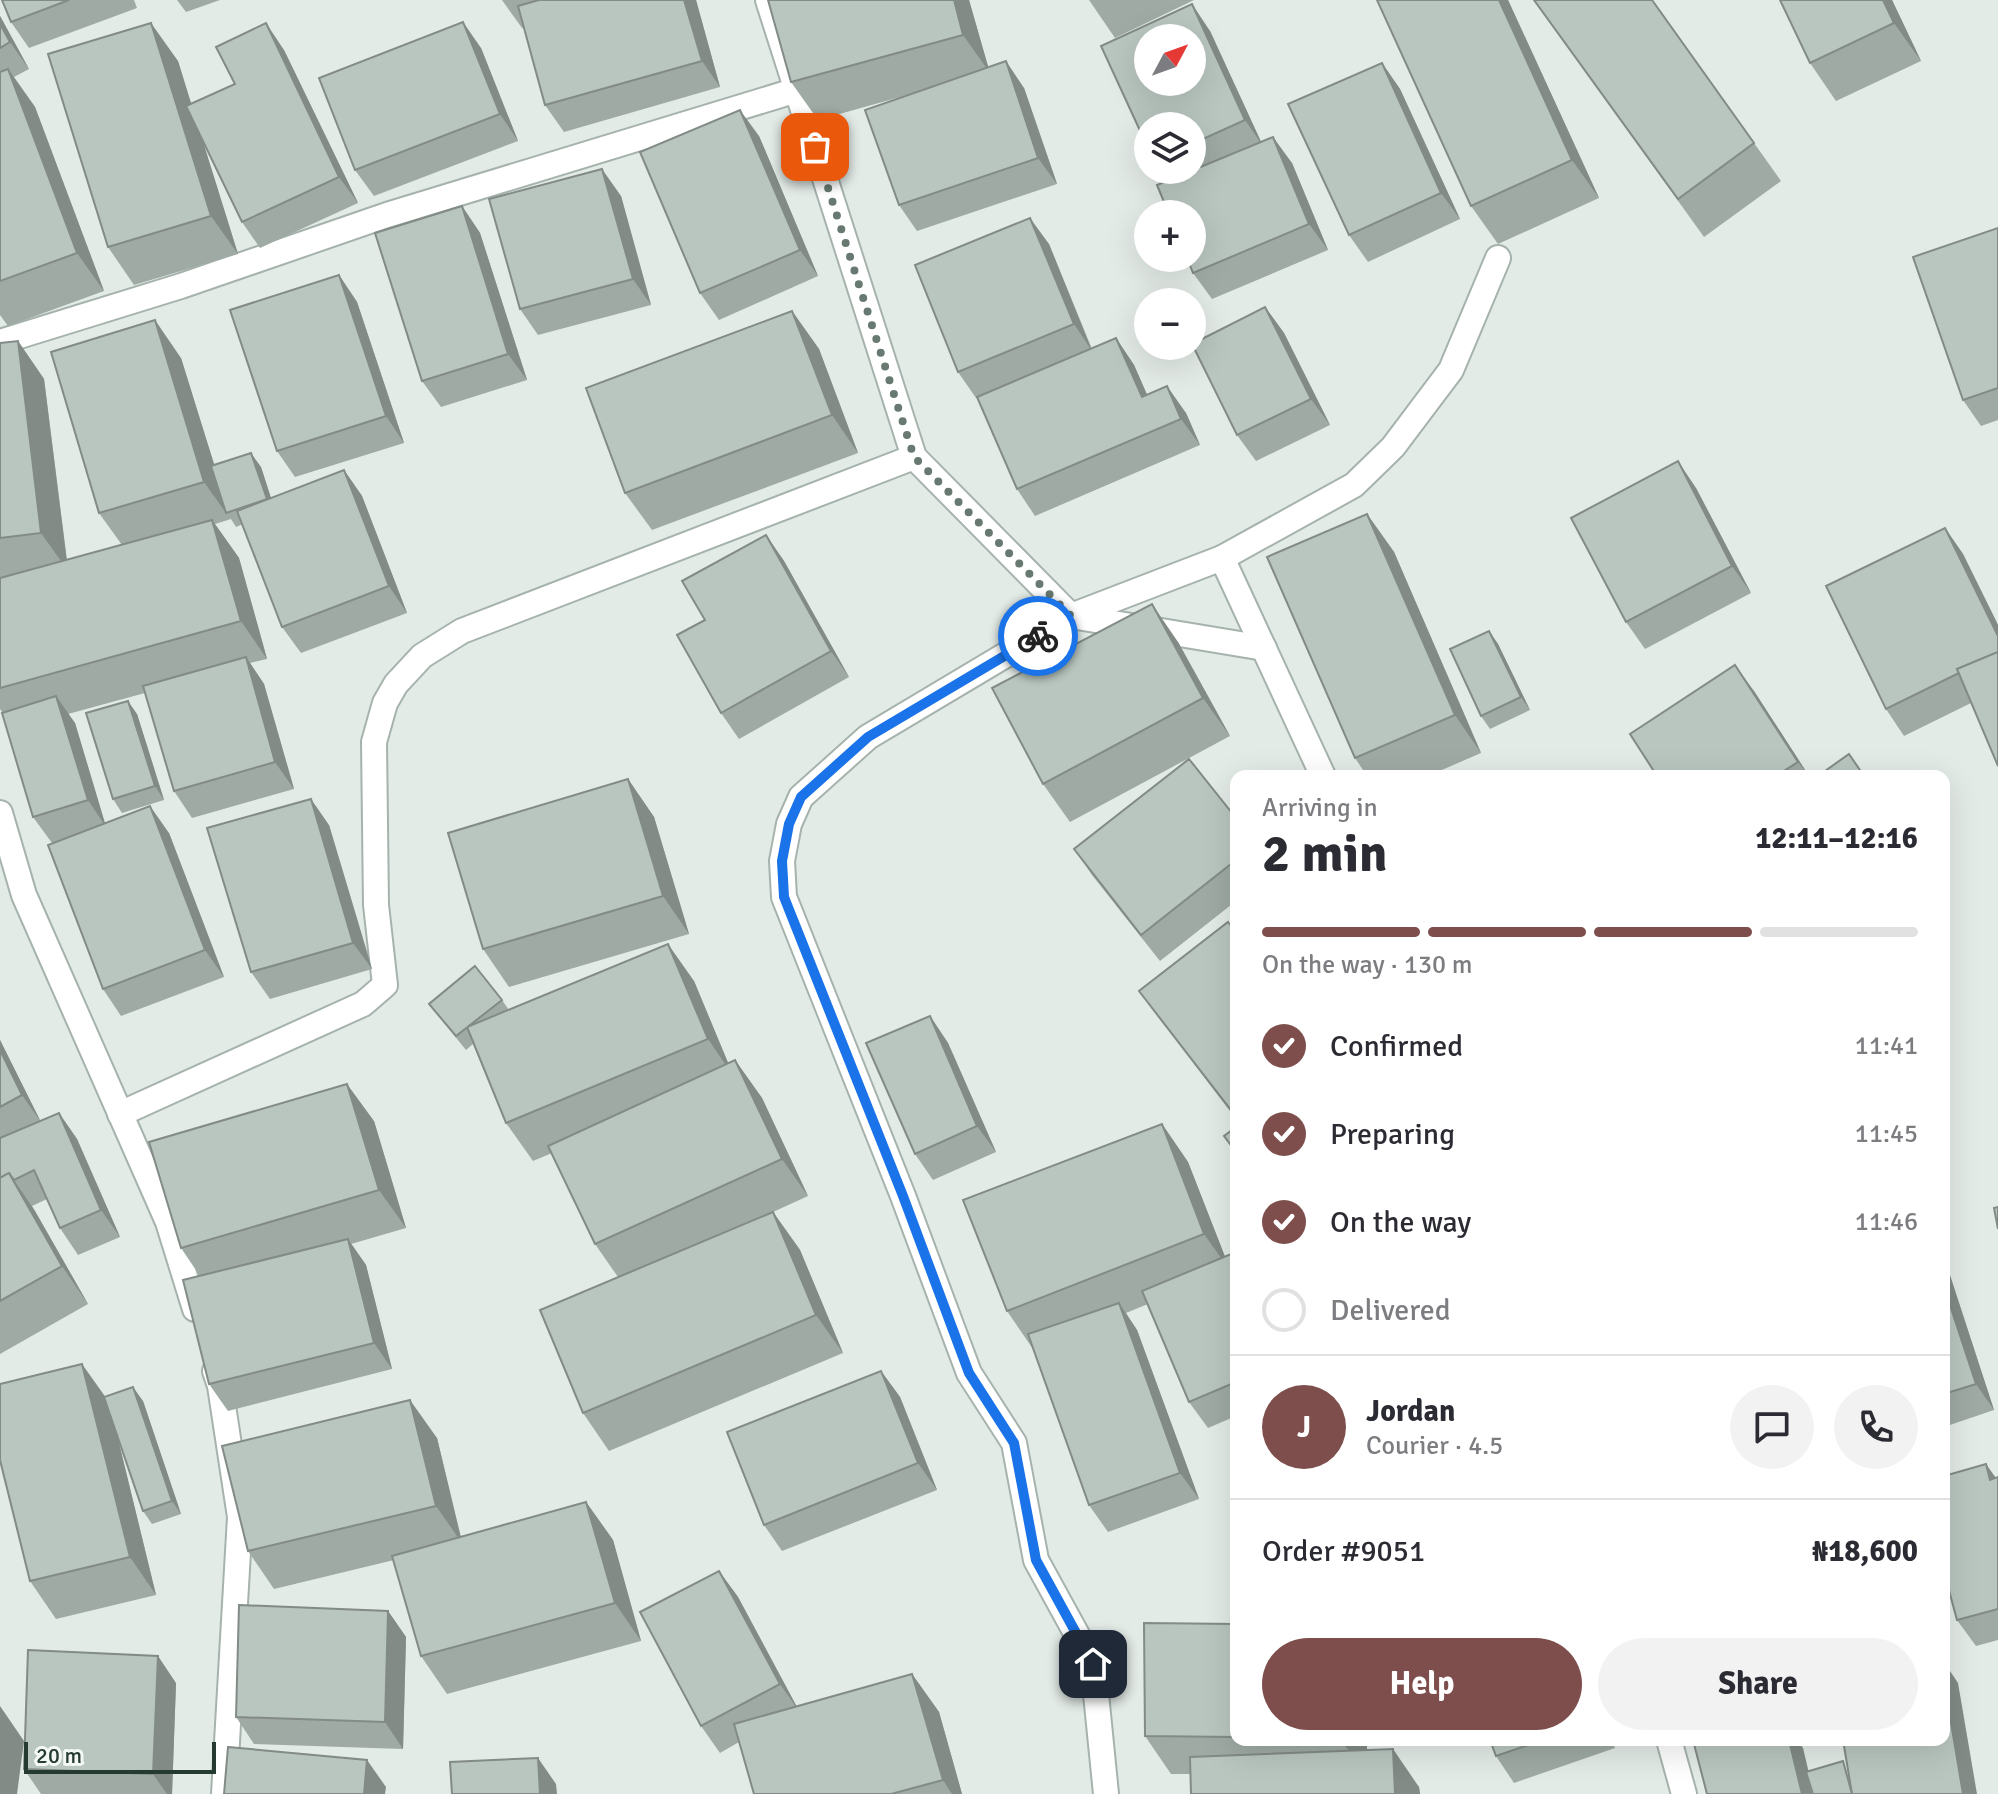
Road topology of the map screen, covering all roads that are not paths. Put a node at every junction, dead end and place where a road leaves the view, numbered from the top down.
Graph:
1 (768, 0) edge
2 (797, 90) junction
3 (1498, 258) dead end
4 (0, 342) edge
5 (914, 457) junction
6 (1222, 558) junction
7 (1071, 616) junction
8 (1264, 648) junction
9 (1320, 770) edge
10 (0, 813) edge
11 (120, 1114) junction
12 (201, 1326) edge
13 (210, 1356) edge
14 (1671, 1746) edge
15 (224, 1794) edge
16 (1106, 1794) edge
17 (1684, 1794) edge

1 - 2 street
2 - 4 street
2 - 5 street
3 - 6 street
5 - 7 street
5 - 11 street
6 - 7 street
6 - 8 street
7 - 8 street
7 - 16 street
8 - 9 street
10 - 11 street
11 - 12 street
13 - 15 street
14 - 17 street

